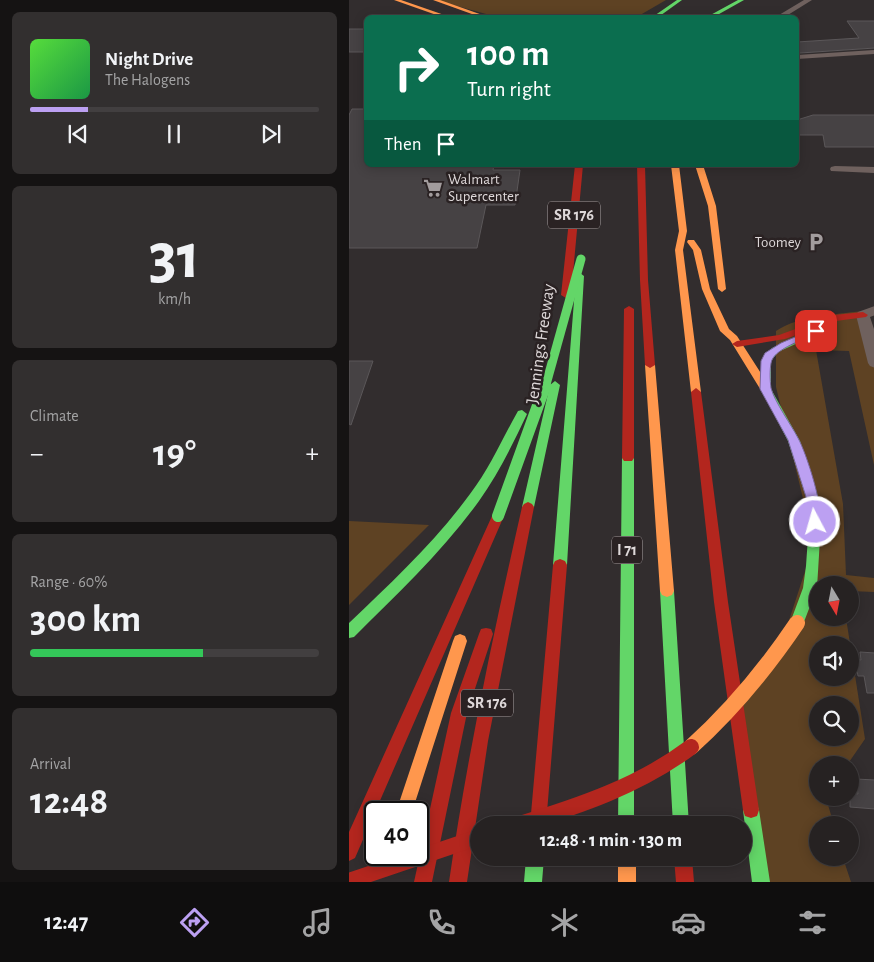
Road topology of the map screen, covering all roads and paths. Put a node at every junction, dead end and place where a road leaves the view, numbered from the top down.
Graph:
1 (396, 0) edge
2 (435, 0) edge
3 (680, 0) edge
4 (684, 0) edge
5 (731, 0) edge
6 (809, 0) edge
7 (747, 2) edge
8 (663, 11) junction
9 (442, 15) edge
10 (484, 15) edge
11 (657, 15) edge
12 (710, 15) edge
13 (714, 15) edge
14 (732, 15) edge
15 (782, 15) edge
16 (874, 52) edge
17 (799, 57) edge
18 (579, 167) edge
19 (589, 167) edge
20 (633, 167) edge
21 (641, 167) edge
22 (675, 167) edge
23 (700, 167) edge
24 (835, 169) dead end
25 (874, 170) edge
26 (631, 224) dead end
27 (683, 231) junction
28 (581, 259) junction
29 (569, 264) junction
30 (629, 294) dead end
31 (869, 312) edge
32 (736, 341) junction
33 (874, 363) edge
34 (766, 389) junction
35 (498, 516) junction
36 (523, 526) junction
37 (469, 612) dead end
38 (463, 631) dead end
39 (349, 632) edge
40 (408, 801) edge
41 (539, 816) edge
42 (544, 816) edge
43 (626, 816) edge
44 (680, 816) edge
45 (470, 840) edge
46 (349, 852) edge
47 (386, 866) edge
48 (534, 866) edge
49 (627, 866) edge
50 (684, 866) edge
51 (349, 882) edge
52 (381, 882) edge
53 (423, 882) edge
54 (458, 882) edge
55 (533, 882) edge
56 (627, 882) edge
57 (685, 882) edge
58 (761, 882) edge

1 - 9 main road
2 - 10 main road
3 - 8 main road
4 - 8 main road
5 - 12 main road
6 - 15 street
7 - 13 main road
7 - 14 main road
8 - 11 main road
16 - 17 street
18 - 29 main road, Jennings Freeway / SR 176
19 - 28 main road
20 - 26 main road
21 - 44 main road
22 - 27 main road
23 - 32 main road
24 - 25 street
27 - 32 main road
27 - 58 main road
28 - 35 main road, bridge
28 - 41 main road, bridge
29 - 36 main road, Jennings Freeway / SR 176
29 - 39 main road
30 - 43 main road, I 71
31 - 32 main road
31 - 33 street
31 - 34 main road
32 - 34 main road
34 - 42 main road, bridge
35 - 37 main road
35 - 46 main road
36 - 53 main road
36 - 54 main road, SR 176
38 - 40 main road
45 - 51 main road, bridge
47 - 52 main road
48 - 55 main road
49 - 56 main road
50 - 57 main road

